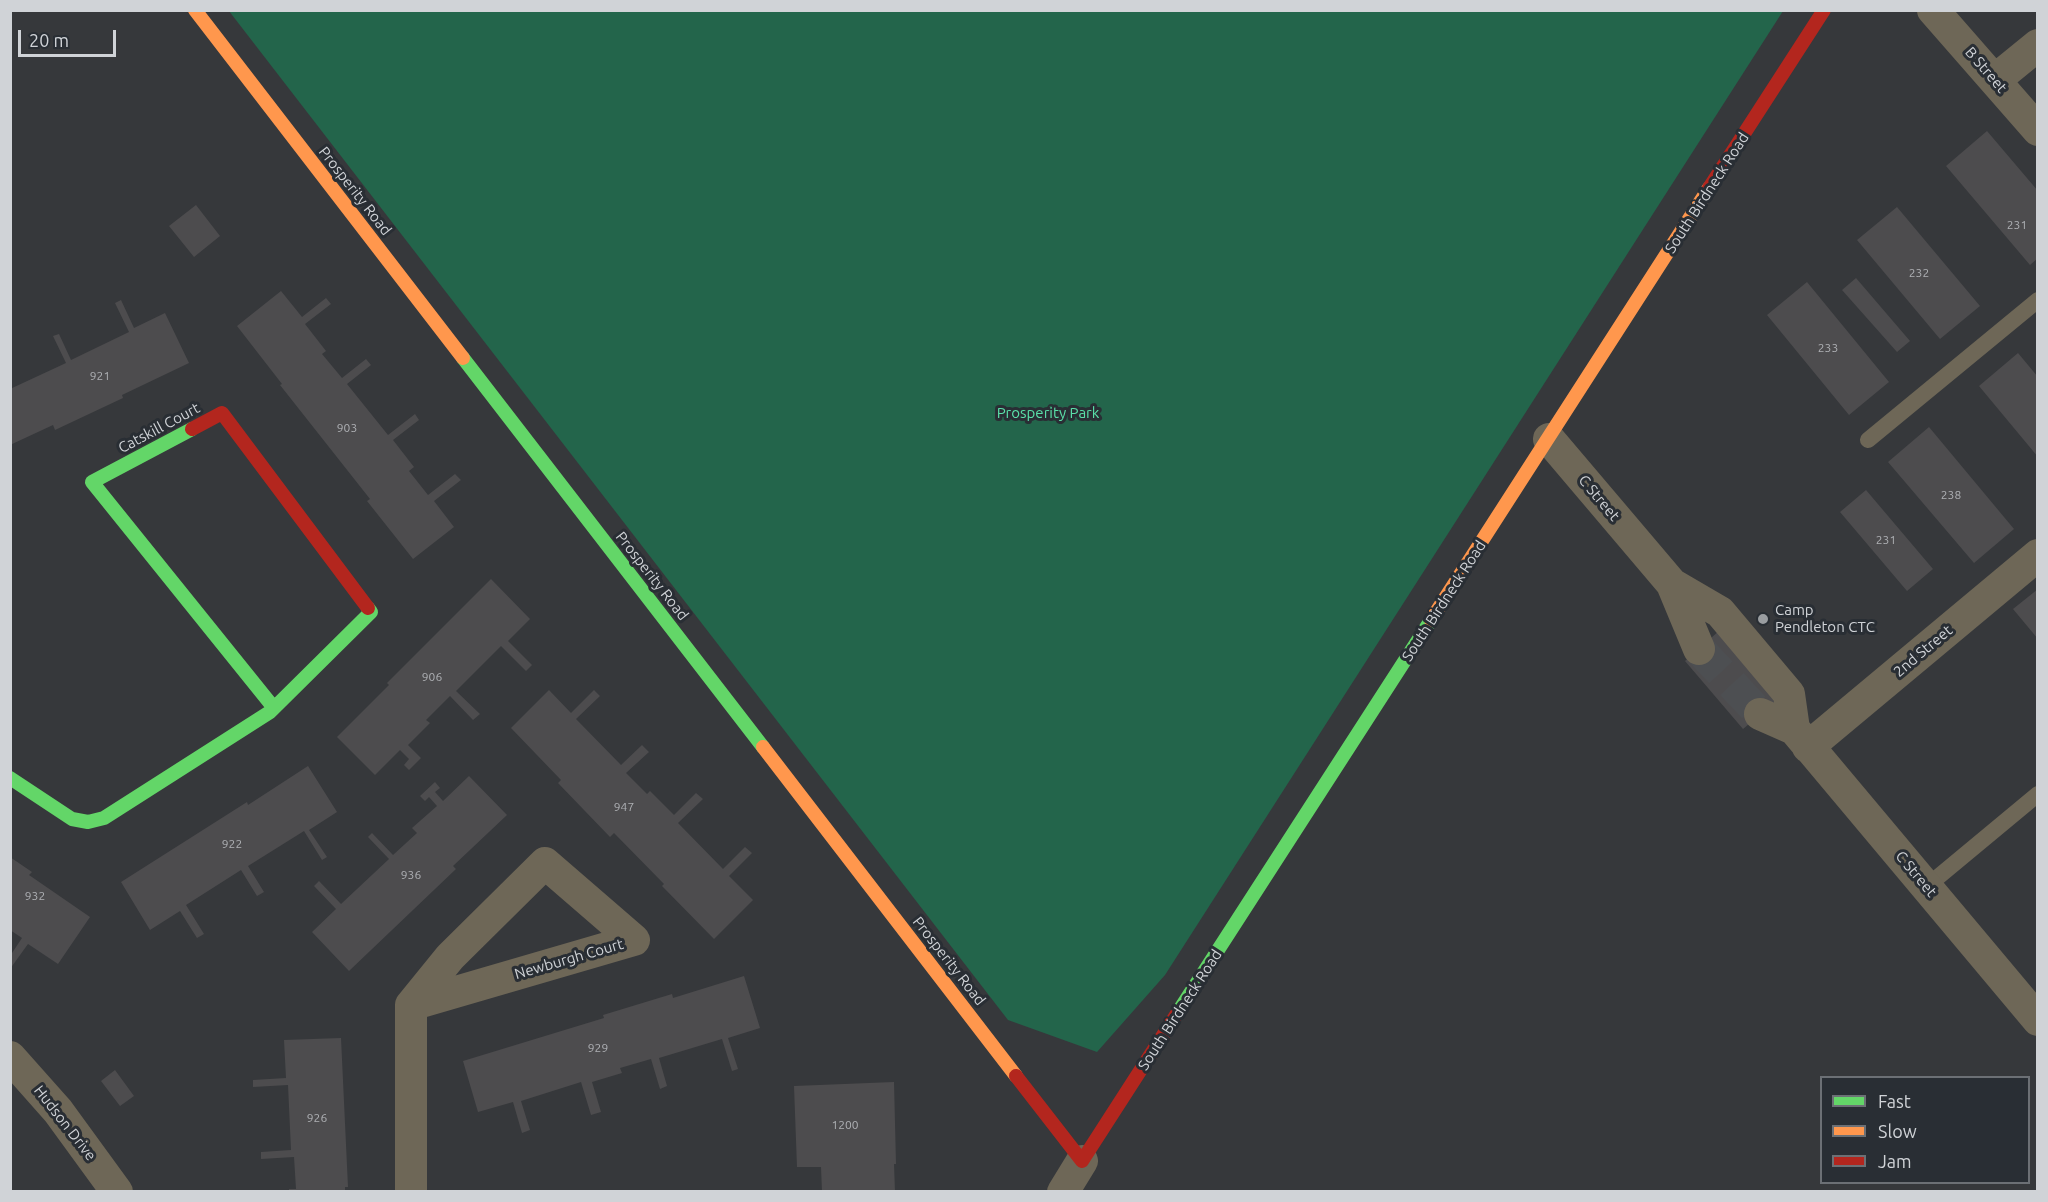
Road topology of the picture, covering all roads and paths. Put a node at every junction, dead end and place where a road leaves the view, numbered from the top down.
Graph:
1 (195, 10) edge
2 (1824, 10) edge
3 (1933, 10) edge
4 (2037, 45) edge
5 (1995, 80) junction
6 (2037, 130) edge
7 (2037, 300) edge
8 (1549, 439) junction
9 (1868, 440) dead end
10 (2037, 555) edge
11 (1672, 584) junction
12 (1699, 649) tunnel mouth
13 (274, 708) junction
14 (1760, 714) tunnel mouth
15 (1801, 738) junction
16 (10, 778) edge
17 (2037, 795) edge
18 (1926, 886) junction
19 (411, 1005) junction
20 (2037, 1020) edge
21 (10, 1056) edge
22 (1082, 1161) junction
23 (117, 1191) edge
24 (411, 1191) edge
25 (1063, 1191) edge

1 - 22 street, Prosperity Road
2 - 8 street, South Birdneck Road
3 - 5 street, B Street
4 - 5 street
5 - 6 street, B Street
7 - 9 lane
8 - 11 street, C Street
8 - 22 street, South Birdneck Road
10 - 15 street, 2nd Street
11 - 12 street, C Street
11 - 15 street, C Street
13 - 13 street, Catskill Court
13 - 16 street, Catskill Court
14 - 15 street, C Street
15 - 18 street, C Street
17 - 18 lane
18 - 20 street, C Street
19 - 19 street, Newburgh Court
19 - 24 street
21 - 23 street, Hudson Drive
22 - 25 street, South Birdneck Road

